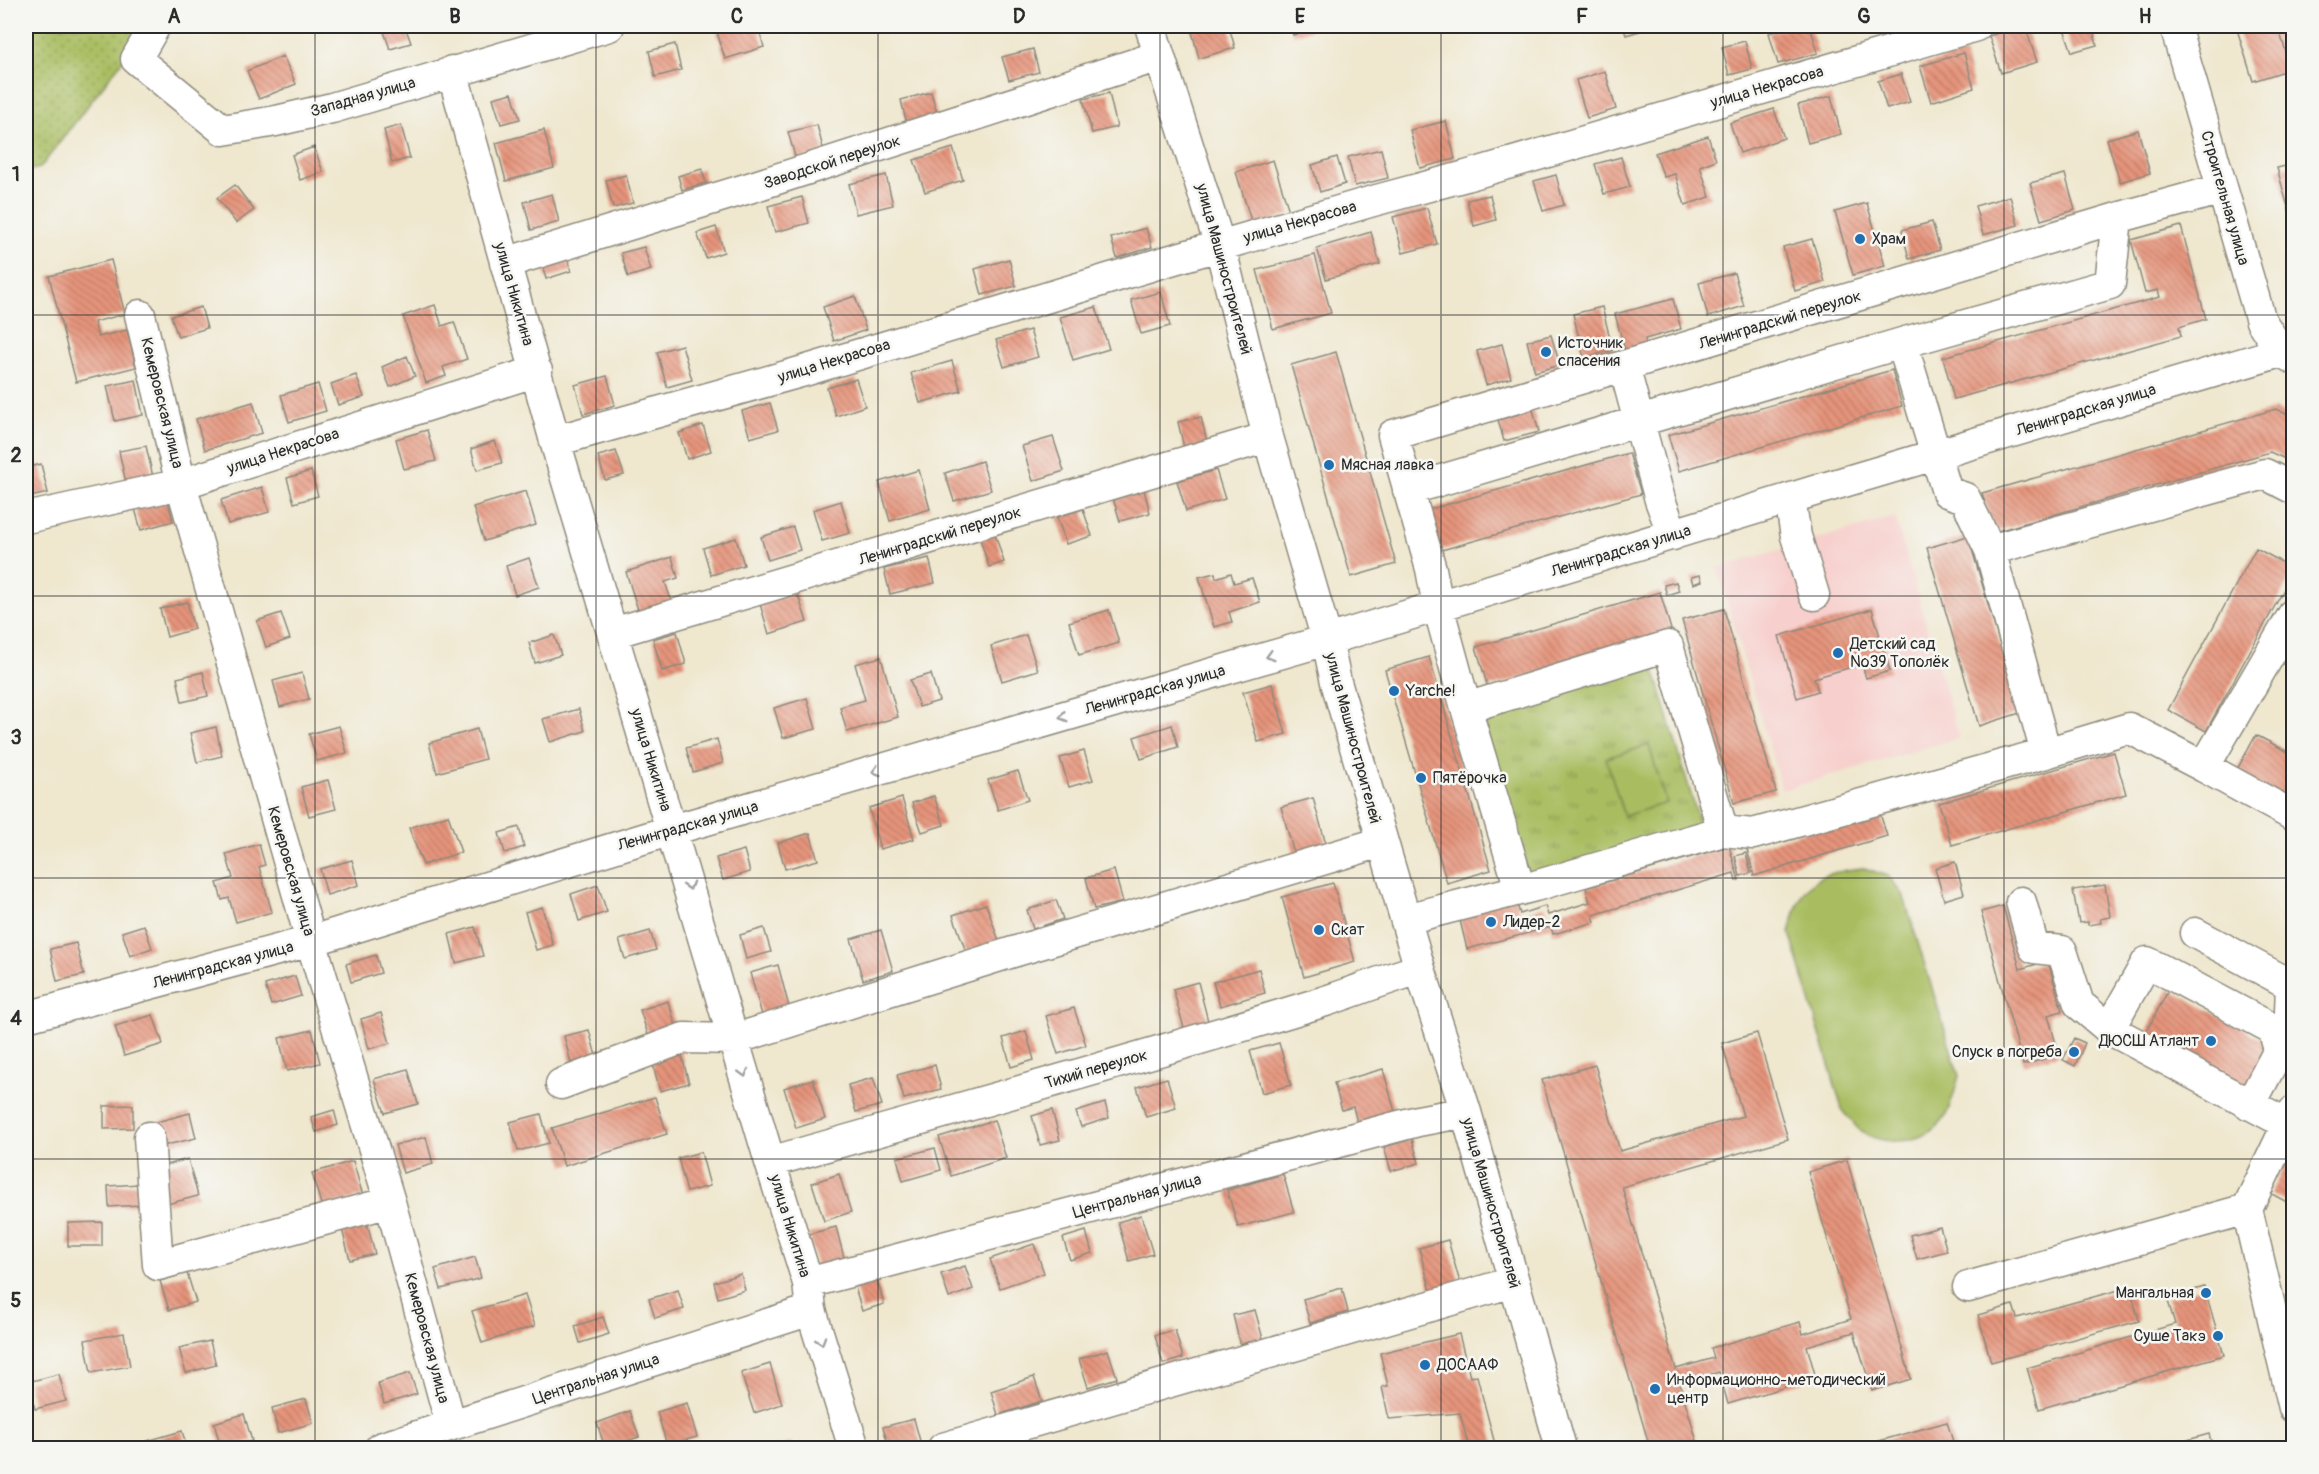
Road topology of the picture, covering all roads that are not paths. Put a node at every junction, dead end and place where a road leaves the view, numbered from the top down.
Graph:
1 (155, 26) edge
2 (609, 26) edge
3 (1150, 26) edge
4 (1976, 26) edge
5 (2175, 26) edge
6 (1159, 56) junction
7 (452, 71) junction
8 (2222, 189) junction
9 (2117, 218) junction
10 (1220, 246) junction
11 (505, 263) junction
12 (141, 315) dead end
13 (1902, 343) junction
14 (2289, 353) edge
15 (1624, 366) junction
16 (537, 370) junction
17 (1638, 422) junction
18 (1268, 437) junction
19 (555, 441) junction
20 (1936, 455) junction
21 (181, 484) junction
22 (2294, 489) edge
23 (1408, 490) junction
24 (1790, 499) junction
25 (26, 518) edge
26 (1673, 535) junction
27 (1990, 550) junction
28 (1814, 595) dead end
29 (1438, 606) junction
30 (2294, 613) edge
31 (613, 633) junction
32 (1327, 640) junction
33 (1466, 708) junction
34 (2046, 753) junction
35 (2204, 767) junction
36 (2294, 816) edge
37 (672, 830) junction
38 (1723, 831) junction
39 (1382, 842) junction
40 (1520, 889) junction
41 (2020, 902) dead end
42 (1406, 920) junction
43 (2195, 933) dead end
44 (312, 941) junction
45 (1420, 969) junction
46 (26, 1017) edge
47 (2294, 1023) edge
48 (2109, 1029) junction
49 (735, 1040) junction
50 (561, 1084) dead end
51 (2250, 1105) junction
52 (1466, 1112) junction
53 (2290, 1117) edge
54 (149, 1137) dead end
55 (770, 1162) junction
56 (390, 1202) junction
57 (2247, 1209) junction
58 (1513, 1282) junction
59 (1968, 1287) dead end
60 (810, 1296) junction
61 (2285, 1335) edge
62 (2294, 1408) edge
63 (451, 1425) junction
64 (380, 1449) edge
65 (854, 1449) edge
66 (944, 1449) edge
67 (1561, 1449) edge

1 - 7 street, Западная улица
2 - 7 street, Западная улица
3 - 6 street, улица Машиностроителей
4 - 10 street, улица Некрасова
5 - 8 street, Строительная улица
6 - 10 street, улица Машиностроителей
6 - 11 street, Заводской переулок
7 - 11 street, улица Никитина
8 - 9 street, Ленинградский переулок
8 - 14 street, Строительная улица
9 - 13 street
9 - 15 street, Ленинградский переулок
10 - 18 street, улица Машиностроителей
10 - 19 street, улица Некрасова
11 - 16 street, улица Никитина
12 - 21 street, Кемеровская улица
13 - 17 street
13 - 20 street
14 - 20 street, Ленинградская улица
15 - 17 street
15 - 23 street, Ленинградский переулок
16 - 19 street, улица Никитина
16 - 21 street, улица Некрасова
17 - 23 street
17 - 26 street
18 - 31 street, Ленинградский переулок
18 - 32 street, улица Машиностроителей
19 - 31 street, улица Никитина
20 - 24 street, Ленинградская улица
20 - 27 street
21 - 25 street, улица Некрасова
21 - 44 street, Кемеровская улица
22 - 27 street
23 - 29 street
24 - 26 street, Ленинградская улица
24 - 28 street
26 - 29 street, Ленинградская улица
27 - 34 street
29 - 32 street, Ленинградская улица
29 - 33 street
30 - 35 street
31 - 37 street, улица Никитина
32 -> 37 street, Ленинградская улица
32 - 39 street, улица Машиностроителей
33 - 38 street
33 - 40 street
34 - 35 street
34 - 38 street
35 - 36 street
37 - 44 street, Ленинградская улица
37 -> 49 street, улица Никитина
38 - 40 street
39 - 42 street, улица Машиностроителей
39 - 49 street
40 - 42 street
41 - 48 street
42 - 45 street, улица Машиностроителей
43 - 47 street
44 - 46 street, Ленинградская улица
44 - 56 street, Кемеровская улица
45 - 52 street, улица Машиностроителей
45 - 55 street, Тихий переулок
48 - 51 street
48 - 51 street
49 - 50 street
49 -> 55 street, улица Никитина
51 - 53 street
52 - 58 street, улица Машиностроителей
52 - 60 street, Центральная улица
53 - 57 street
54 - 56 street
55 - 60 street, улица Никитина
56 - 63 street, Кемеровская улица
57 - 59 street
57 - 61 street
58 - 66 street
58 - 67 street, улица Машиностроителей
60 - 63 street, Центральная улица
60 -> 65 street, улица Никитина
61 - 62 street
63 - 64 street, Центральная улица

